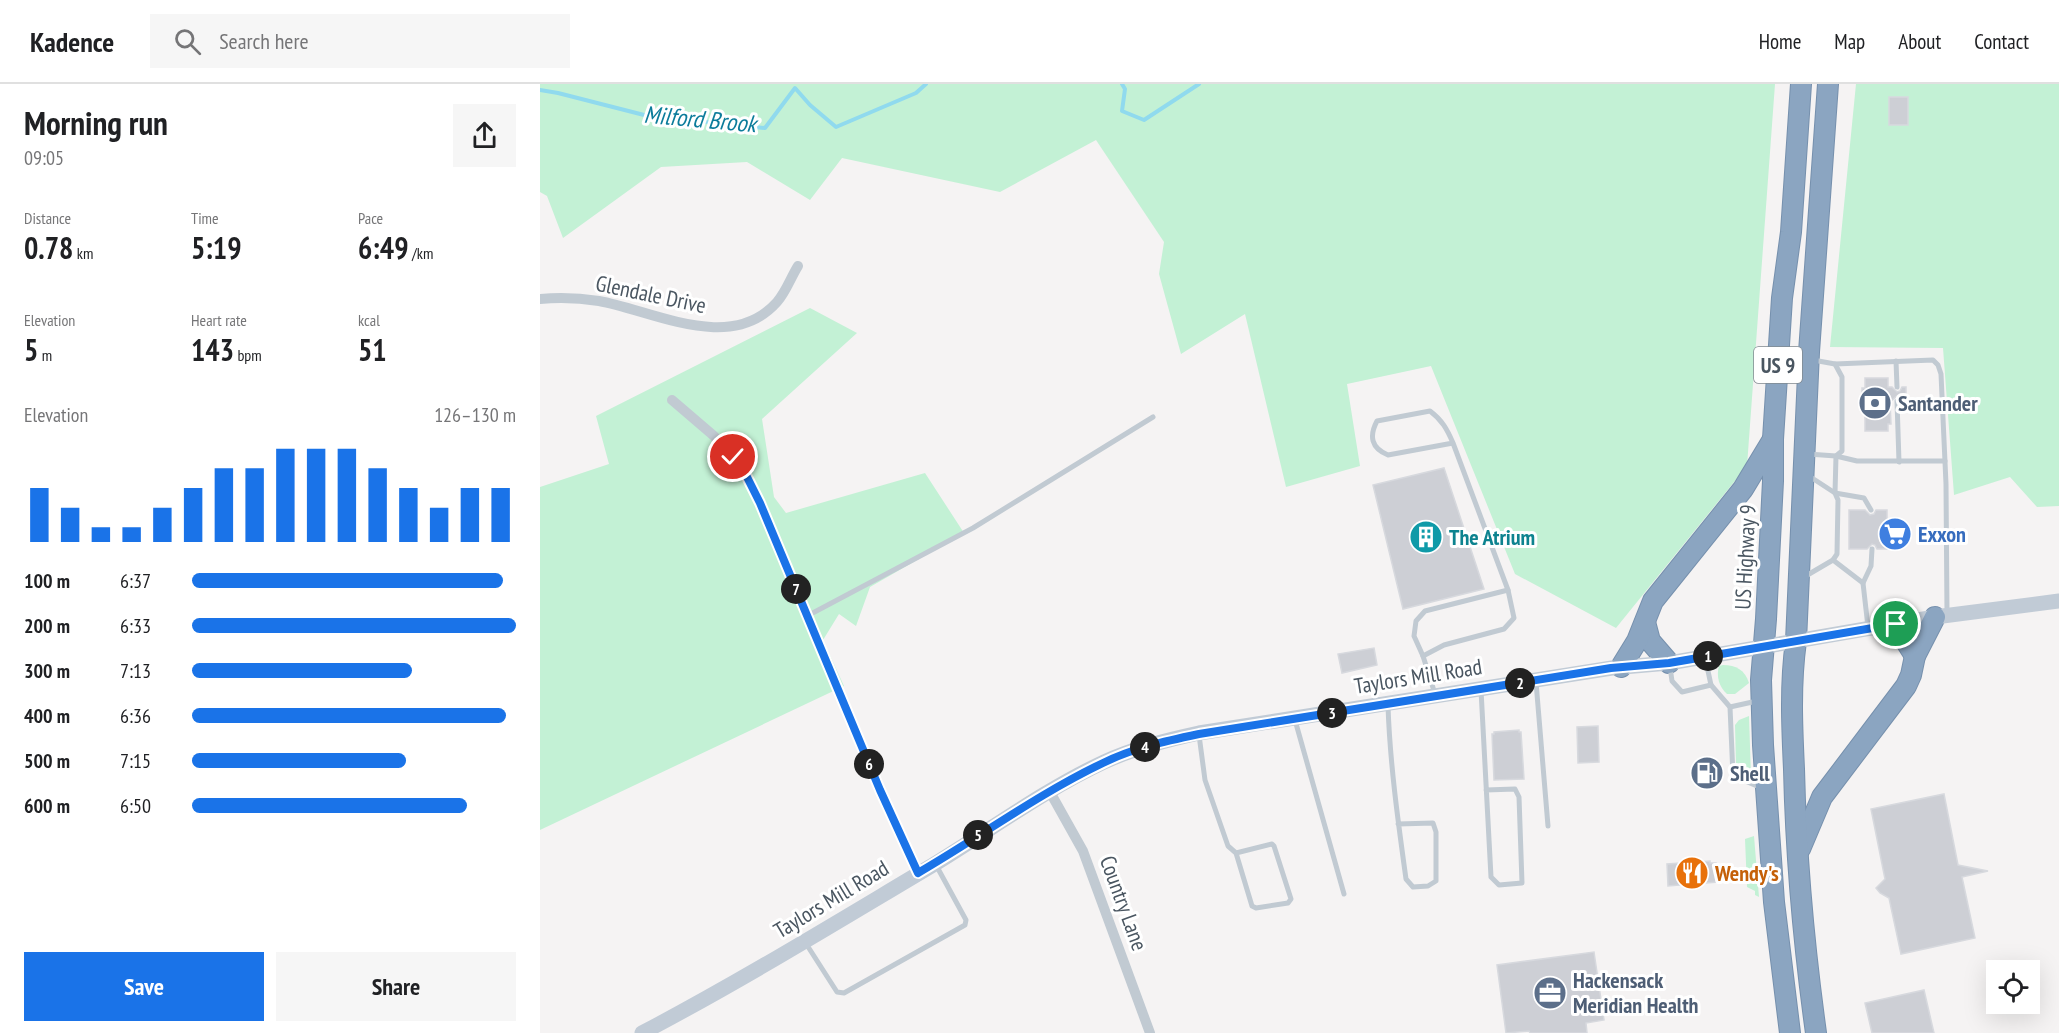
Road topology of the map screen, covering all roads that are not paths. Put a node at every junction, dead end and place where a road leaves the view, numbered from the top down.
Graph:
1 (1801, 84) edge
2 (1828, 84) edge
3 (798, 266) dead end
4 (540, 299) edge
5 (1808, 360) junction
6 (1896, 361) junction
7 (1835, 364) junction
8 (1897, 387) dead end
9 (672, 400) dead end
10 (1897, 401) dead end
11 (1153, 417) dead end
12 (1773, 439) junction
13 (1453, 443) junction
14 (1836, 456) junction
15 (1945, 461) junction
16 (1899, 462) junction
17 (1803, 463) junction
18 (1835, 493) junction
19 (1870, 510) dead end
20 (1872, 549) dead end
21 (1833, 560) junction
22 (1798, 581) junction
23 (1863, 583) junction
24 (1508, 590) junction
25 (2059, 601) edge
26 (807, 616) junction
27 (1941, 616) junction
28 (1645, 622) junction
29 (1896, 624) junction
30 (1868, 629) junction
31 (1796, 641) junction
32 (1762, 647) junction
33 (1423, 656) junction
34 (1915, 656) junction
35 (1705, 657) junction
36 (1669, 663) junction
37 (1621, 667) junction
38 (1536, 681) junction
39 (1711, 685) junction
40 (1480, 689) junction
41 (1435, 696) junction
42 (1761, 700) junction
43 (1388, 704) junction
44 (1730, 707) junction
45 (1295, 718) junction
46 (1199, 734) junction
47 (1766, 789) junction
48 (1486, 790) junction
49 (1050, 792) junction
50 (1398, 824) junction
51 (1548, 826) dead end
52 (1236, 853) junction
53 (1797, 854) junction
54 (935, 863) junction
55 (918, 873) junction
56 (1344, 894) dead end
57 (804, 940) junction
58 (642, 1033) edge
59 (1150, 1033) edge
60 (1790, 1033) edge
61 (1816, 1033) edge

1 - 12 highway, US Highway 9 / US 9
2 - 5 highway, US 9
3 - 4 street, Glendale Drive
5 - 7 lane
5 - 17 highway, US 9
6 - 7 lane
6 - 8 lane
6 - 15 lane
7 - 14 lane
9 - 26 street
10 - 16 lane
11 - 26 lane
12 - 28 highway
12 - 32 highway, US Highway 9 / US 9
13 - 13 lane
13 - 24 lane
14 - 16 lane
14 - 17 lane
14 - 18 lane
15 - 16 lane
15 - 27 lane
17 - 18 lane
17 - 22 highway, US 9
18 - 19 lane
18 - 21 lane
20 - 23 lane
21 - 22 lane
21 - 23 lane
22 - 31 highway, US 9
23 - 30 lane
24 - 33 lane
24 - 33 lane
25 - 27 street, Taylors Mill Road
26 - 55 street
27 - 29 street, Taylors Mill Road
27 - 34 highway
28 - 36 highway
28 - 37 highway
29 - 30 street, Taylors Mill Road
29 - 34 highway
30 - 31 street, Taylors Mill Road
31 - 32 street, Taylors Mill Road
31 - 53 highway, US 9
32 - 35 street, Taylors Mill Road
32 - 42 highway, US Highway 9 / US 9
33 - 41 lane
34 - 53 highway
35 - 36 street, Taylors Mill Road
35 - 39 lane
36 - 37 street, Taylors Mill Road
36 - 39 lane
37 - 38 street, Taylors Mill Road
38 - 40 street, Taylors Mill Road
38 - 51 lane
39 - 44 lane
40 - 41 street, Taylors Mill Road
40 - 48 lane
41 - 43 street, Taylors Mill Road
42 - 44 lane
42 - 47 highway, US Highway 9 / US 9
43 - 45 street, Taylors Mill Road
43 - 50 lane
44 - 47 lane
45 - 46 street, Taylors Mill Road
45 - 56 lane
46 - 49 street, Taylors Mill Road
46 - 52 lane
47 - 60 highway, US Highway 9 / US 9
48 - 48 lane
49 - 54 street, Taylors Mill Road
49 - 59 street, Country Lane
50 - 50 lane
52 - 52 lane
53 - 61 highway, US 9
54 - 55 street, Taylors Mill Road
54 - 57 lane
55 - 57 street, Taylors Mill Road
57 - 58 street, Taylors Mill Road

